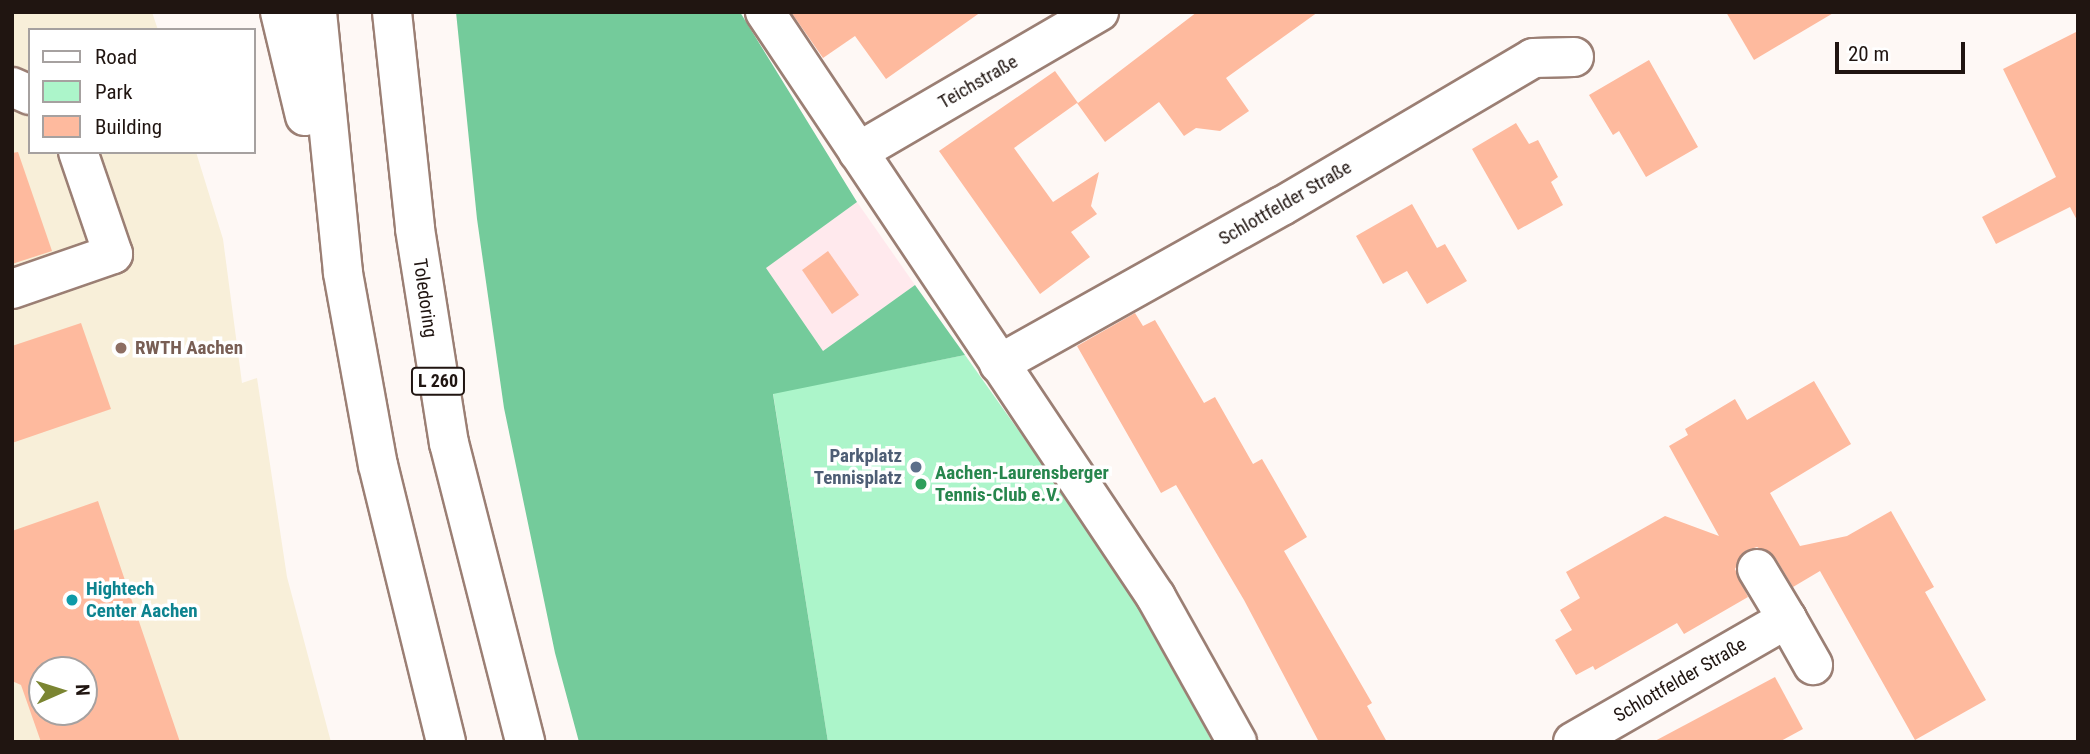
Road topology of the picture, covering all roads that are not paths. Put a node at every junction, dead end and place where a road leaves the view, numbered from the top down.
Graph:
1 (280, 12) edge
2 (317, 12) edge
3 (392, 12) edge
4 (765, 12) edge
5 (1099, 12) edge
6 (1574, 57) dead end
7 (12, 87) edge
8 (28, 94) edge
9 (858, 152) junction
10 (79, 154) edge
11 (343, 273) junction
12 (26, 276) edge
13 (999, 364) junction
14 (1757, 569) dead end
15 (1787, 619) junction
16 (1813, 664) dead end
17 (446, 742) edge
18 (525, 742) edge
19 (1237, 742) edge
20 (1573, 742) edge

1 - 11 main road
2 - 11 main road
3 - 18 main road, Toledoring / L 260
4 - 9 main road
5 - 9 main road, Teichstraße
6 - 13 main road, Schlottfelder Straße
7 - 8 main road
9 - 13 main road
10 - 12 main road
11 - 17 main road
13 - 19 main road
14 - 15 main road
15 - 16 main road
15 - 20 main road, Schlottfelder Straße

